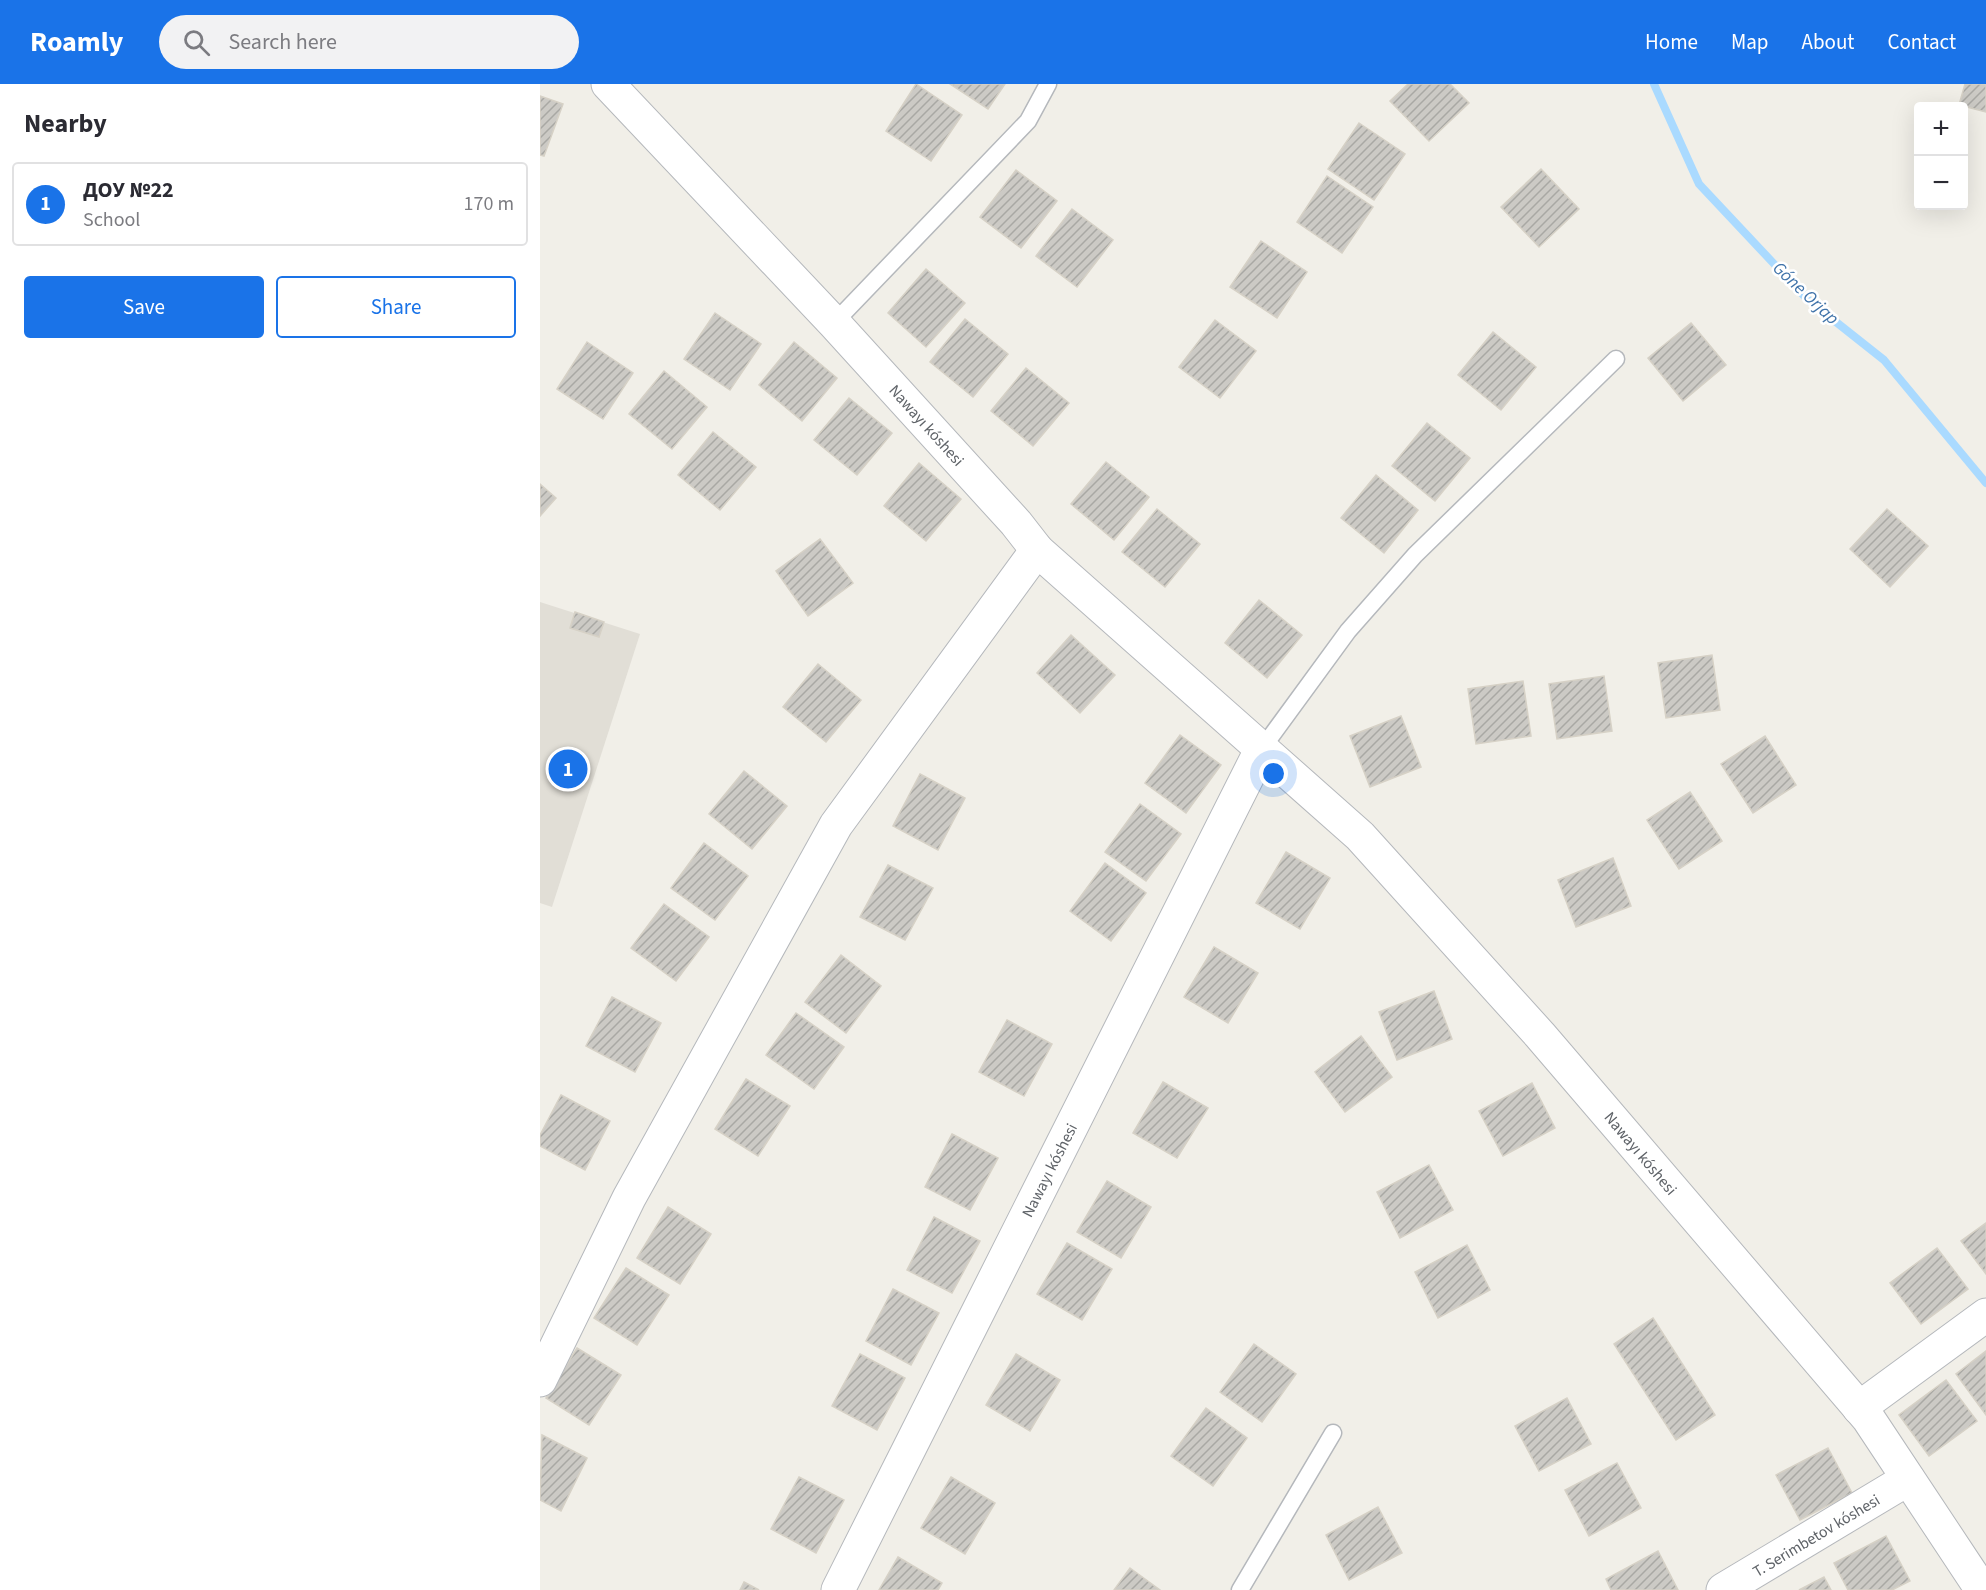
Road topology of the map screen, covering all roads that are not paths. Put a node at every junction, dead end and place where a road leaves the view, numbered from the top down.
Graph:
1 (608, 84) edge
2 (1048, 84) edge
3 (834, 323) junction
4 (1616, 359) dead end
5 (1037, 550) junction
6 (1261, 750) junction
7 (1986, 1315) edge
8 (540, 1380) edge
9 (1859, 1408) junction
10 (1333, 1433) dead end
11 (1908, 1479) junction
12 (838, 1590) edge
13 (1240, 1590) edge
14 (1723, 1590) edge
15 (1982, 1590) edge

1 - 3 street, Nawayı kóshesi
2 - 3 lane
3 - 5 street, Nawayı kóshesi
4 - 6 lane
5 - 6 street, Nawayı kóshesi
5 - 8 street
6 - 9 street, Nawayı kóshesi
6 - 12 street, Nawayı kóshesi
7 - 9 street
9 - 11 street, Nawayı kóshesi
10 - 13 lane
11 - 14 street, T. Serimbetov kóshesi
11 - 15 street, Nawayı kóshesi

